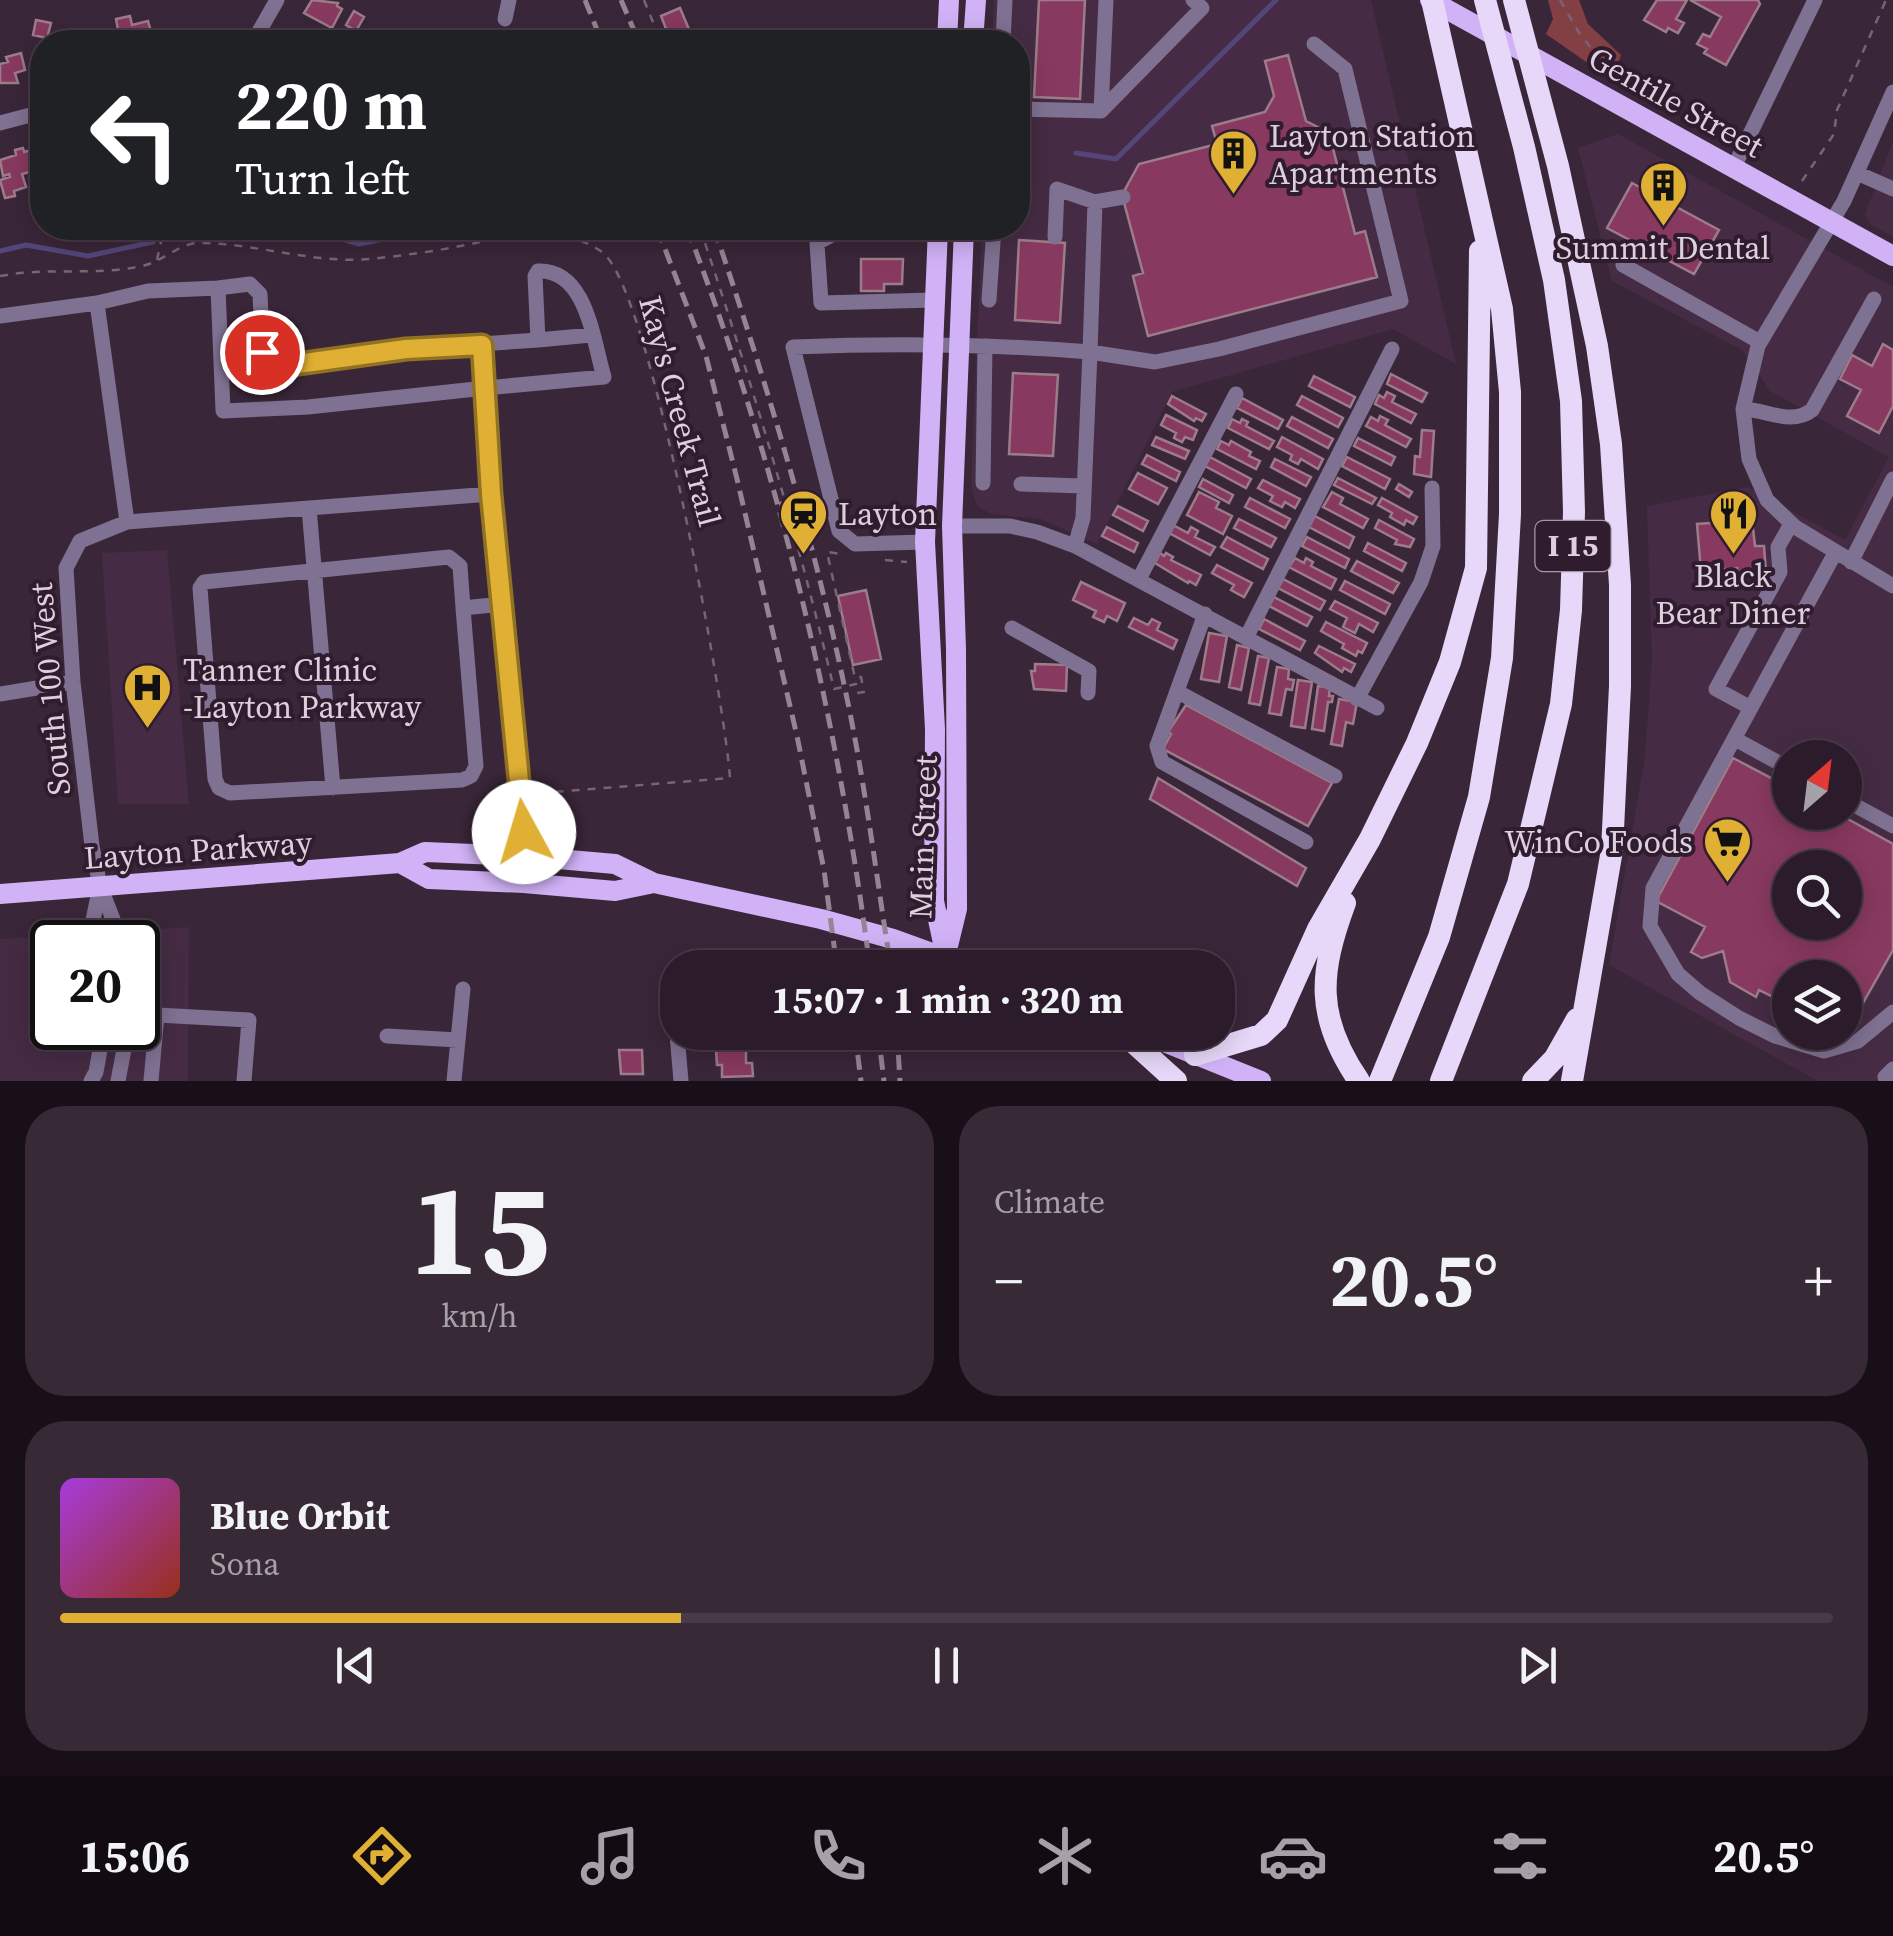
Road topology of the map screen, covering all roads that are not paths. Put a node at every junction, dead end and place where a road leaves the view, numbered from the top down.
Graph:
1 (276, 0) edge
2 (508, 0) edge
3 (950, 0) edge
4 (976, 0) edge
5 (1005, 0) edge
6 (1106, 0) edge
7 (1193, 0) edge
8 (1431, 0) edge
9 (1485, 0) edge
10 (1514, 0) edge
11 (1815, 0) edge
12 (504, 18) dead end
13 (260, 30) edge
14 (948, 30) edge
15 (974, 30) edge
16 (1004, 30) edge
17 (1314, 44) dead end
18 (1893, 92) edge
19 (1030, 109) edge
20 (1890, 110) edge
21 (1101, 111) junction
22 (30, 115) edge
23 (0, 123) edge
24 (1733, 169) junction
25 (1856, 172) junction
26 (1893, 188) edge
27 (1123, 197) dead end
28 (1095, 202) junction
29 (1481, 212) junction
30 (1830, 222) junction
31 (1055, 237) dead end
32 (823, 240) edge
33 (937, 240) edge
34 (964, 240) edge
35 (993, 240) edge
36 (1893, 256) edge
37 (1623, 265) dead end
38 (218, 288) junction
39 (1874, 298) dead end
40 (934, 300) junction
41 (989, 300) dead end
42 (97, 302) junction
43 (0, 316) edge
44 (592, 335) junction
45 (538, 340) junction
46 (1760, 342) junction
47 (932, 344) junction
48 (482, 345) junction
49 (960, 345) junction
50 (985, 346) junction
51 (1392, 349) dead end
52 (1090, 352) junction
53 (485, 388) junction
54 (1236, 394) dead end
55 (1743, 409) junction
56 (1893, 479) edge
57 (983, 483) dead end
58 (1021, 484) dead end
59 (1084, 486) junction
60 (1432, 488) dead end
61 (491, 494) junction
62 (308, 508) junction
63 (127, 522) junction
64 (1791, 524) junction
65 (952, 526) junction
66 (925, 542) junction
67 (1075, 546) junction
68 (1835, 553) junction
69 (1851, 562) junction
70 (314, 570) junction
71 (1139, 579) junction
72 (1893, 586) edge
73 (502, 604) junction
74 (463, 608) junction
75 (1205, 614) junction
76 (1012, 628) dead end
77 (1246, 638) junction
78 (73, 682) junction
79 (1178, 692) junction
80 (1088, 693) dead end
81 (0, 694) edge
82 (1357, 699) junction
83 (1378, 708) dead end
84 (1751, 708) junction
85 (1735, 739) junction
86 (1772, 759) edge
87 (1335, 776) dead end
88 (333, 788) junction
89 (1862, 809) edge
90 (1893, 826) edge
91 (1370, 839) junction
92 (1306, 842) dead end
93 (524, 856) junction
94 (400, 863) junction
95 (654, 883) junction
96 (100, 886) junction
97 (0, 894) edge
98 (92, 920) edge
99 (113, 920) edge
100 (927, 950) edge
101 (944, 950) edge
102 (948, 950) edge
103 (463, 988) dead end
104 (1587, 998) junction
105 (1893, 1012) edge
106 (387, 1036) dead end
107 (458, 1040) junction
108 (100, 1050) edge
109 (124, 1050) edge
110 (678, 1050) edge
111 (1142, 1050) edge
112 (1184, 1050) edge
113 (1196, 1055) junction
114 (1893, 1069) edge
115 (91, 1081) edge
116 (118, 1081) edge
117 (151, 1081) edge
118 (244, 1081) edge
119 (454, 1081) edge
120 (681, 1081) edge
121 (1176, 1081) edge
122 (1261, 1081) edge
123 (1359, 1081) edge
124 (1380, 1081) edge
125 (1441, 1081) edge
126 (1534, 1081) edge
127 (1572, 1081) edge
128 (1892, 1081) edge

1 - 13 street
2 - 12 street
3 - 14 main road
4 - 15 main road
5 - 16 street
6 - 21 street
7 - 21 street
8 - 24 main road, Gentile Street
8 - 29 highway, I 15
9 - 125 highway, I 15
10 - 104 highway
11 - 24 street
17 - 52 street
18 - 20 street
19 - 21 street
20 - 25 street
22 - 23 street
24 - 30 main road, Gentile Street
25 - 26 street
25 - 30 street
27 - 28 street
28 - 31 street
28 - 52 street
29 - 91 highway
29 - 124 highway, I 15
30 - 36 main road, Gentile Street
30 - 46 street
32 - 40 street
33 - 40 main road, Main Street
34 - 49 main road, Main Street
35 - 41 street
37 - 46 street
38 - 42 street
38 - 48 street
38 - 53 street
39 - 55 street
40 - 47 main road, Main Street
42 - 43 street
42 - 63 street
44 - 45 street
44 - 45 street
44 - 53 street
45 - 48 street
46 - 55 street
47 - 49 street
47 - 66 main road, Main Street
47 - 66 street
48 - 53 street
49 - 50 street
49 - 65 main road, Main Street
50 - 52 street
50 - 57 street
51 - 77 street
52 - 59 street
53 - 61 street
54 - 71 street
55 - 64 street
56 - 69 street
58 - 59 street
59 - 67 street
60 - 82 street
61 - 62 street, South 100 West
61 - 73 street
62 - 63 street, South 100 West
62 - 70 street
63 - 78 street, South 100 West
64 - 68 street
64 - 84 street
65 - 67 street
65 - 102 main road, Main Street
66 - 101 main road, Main Street
67 - 71 street
68 - 69 street
68 - 84 street
69 - 72 street
70 - 74 street
70 - 88 street
70 - 88 street
71 - 75 street
73 - 74 street
73 - 93 street
74 - 88 street
75 - 77 street
75 - 79 street
76 - 80 street
77 - 82 street
78 - 81 street
78 - 96 street, South 100 West
79 - 87 street
79 - 92 street
82 - 83 street
84 - 85 street
85 - 86 street
85 - 105 street
89 - 90 street
91 - 113 highway
91 - 123 highway
93 - 94 main road, Layton Parkway
93 - 95 main road, Layton Parkway
94 - 95 main road, Layton Parkway
94 - 96 main road, Layton Parkway
95 - 100 main road, Layton Parkway
96 - 97 main road, Layton Parkway
96 - 98 street
96 - 99 street
103 - 107 street
104 - 126 highway
104 - 127 highway
106 - 107 street
107 - 119 street
108 - 115 street
109 - 116 street
110 - 120 street
111 - 121 highway
112 - 113 main road
113 - 122 main road
114 - 128 street
117 - 118 street

